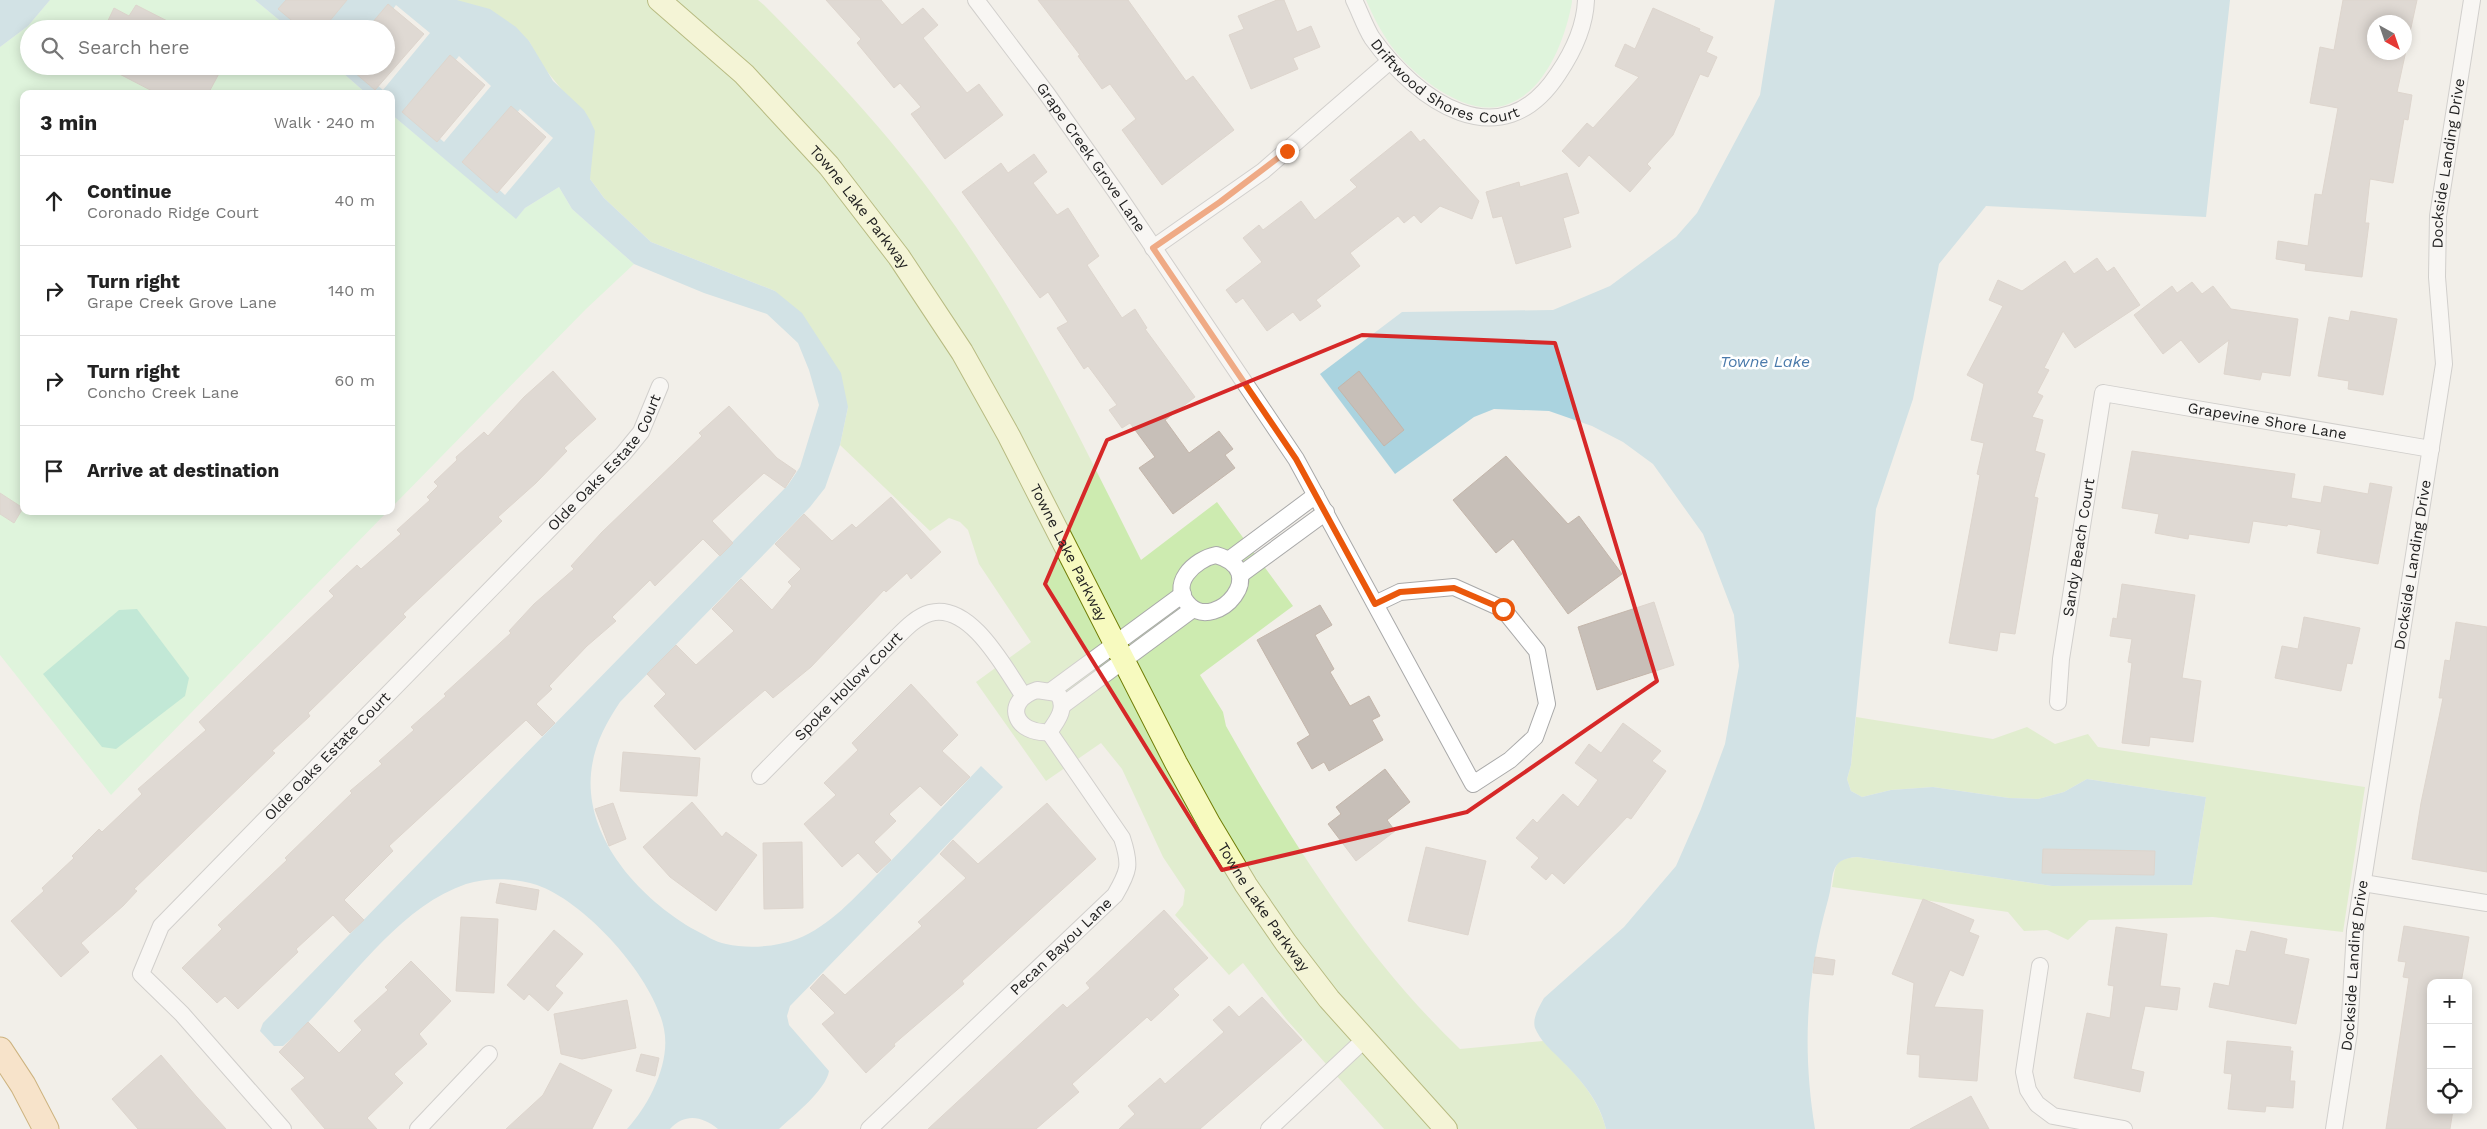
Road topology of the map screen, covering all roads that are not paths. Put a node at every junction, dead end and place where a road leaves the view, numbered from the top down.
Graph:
1 (659, 0) edge
2 (976, 0) edge
3 (1354, 0) edge
4 (1586, 0) edge
5 (2472, 0) edge
6 (1390, 61) junction
7 (1153, 248) junction
8 (660, 386) dead end
9 (2103, 393) joint
10 (2431, 449) junction
11 (1316, 495) junction
12 (1326, 512) junction
13 (1230, 559) junction
14 (1240, 575) junction
15 (1182, 594) junction
16 (1375, 604) junction
17 (1193, 609) junction
18 (1119, 653) junction
19 (1051, 691) junction
20 (1023, 694) junction
21 (2058, 702) dead end
22 (1063, 704) junction
23 (1049, 732) junction
24 (760, 776) dead end
25 (2363, 883) junction
26 (2487, 903) edge
27 (2040, 966) dead end
28 (1364, 1040) junction
29 (0, 1050) edge
30 (489, 1054) dead end
31 (38, 1127) edge
32 (283, 1129) edge
33 (418, 1129) edge
34 (870, 1129) edge
35 (1269, 1129) edge
36 (1446, 1129) edge
37 (2124, 1129) edge
38 (2334, 1129) edge

1 - 18 street, Towne Lake Parkway
2 - 7 street, Grape Creek Grove Lane
3 - 6 street, Driftwood Shores Court
4 - 6 street, Driftwood Shores Court
5 - 10 street, Dockside Landing Drive
6 - 7 street
7 - 11 street, Grape Creek Grove Lane
8 - 32 street, Olde Oaks Estate Court
9 - 10 street, Grapevine Shore Lane
9 - 21 street, Sandy Beach Court
10 - 25 street, Dockside Landing Drive
11 - 12 street, Grape Creek Grove Lane
11 - 13 street
12 - 14 street
12 - 16 street, Grape Creek Grove Lane
13 - 14 street
13 - 15 street
14 - 17 street
15 - 17 street
15 - 18 street
16 - 16 street, Grape Creek Grove Lane
17 - 18 street
18 - 19 street
18 - 22 street
18 - 28 street, Towne Lake Parkway
19 - 20 street
19 - 22 street
20 - 23 street
20 - 24 street, Spoke Hollow Court
22 - 23 street
23 - 34 street, Pecan Bayou Lane
25 - 26 street
25 - 38 street, Dockside Landing Drive
27 - 37 street
28 - 35 street
28 - 36 street, Towne Lake Parkway
29 - 31 main road
30 - 33 street

